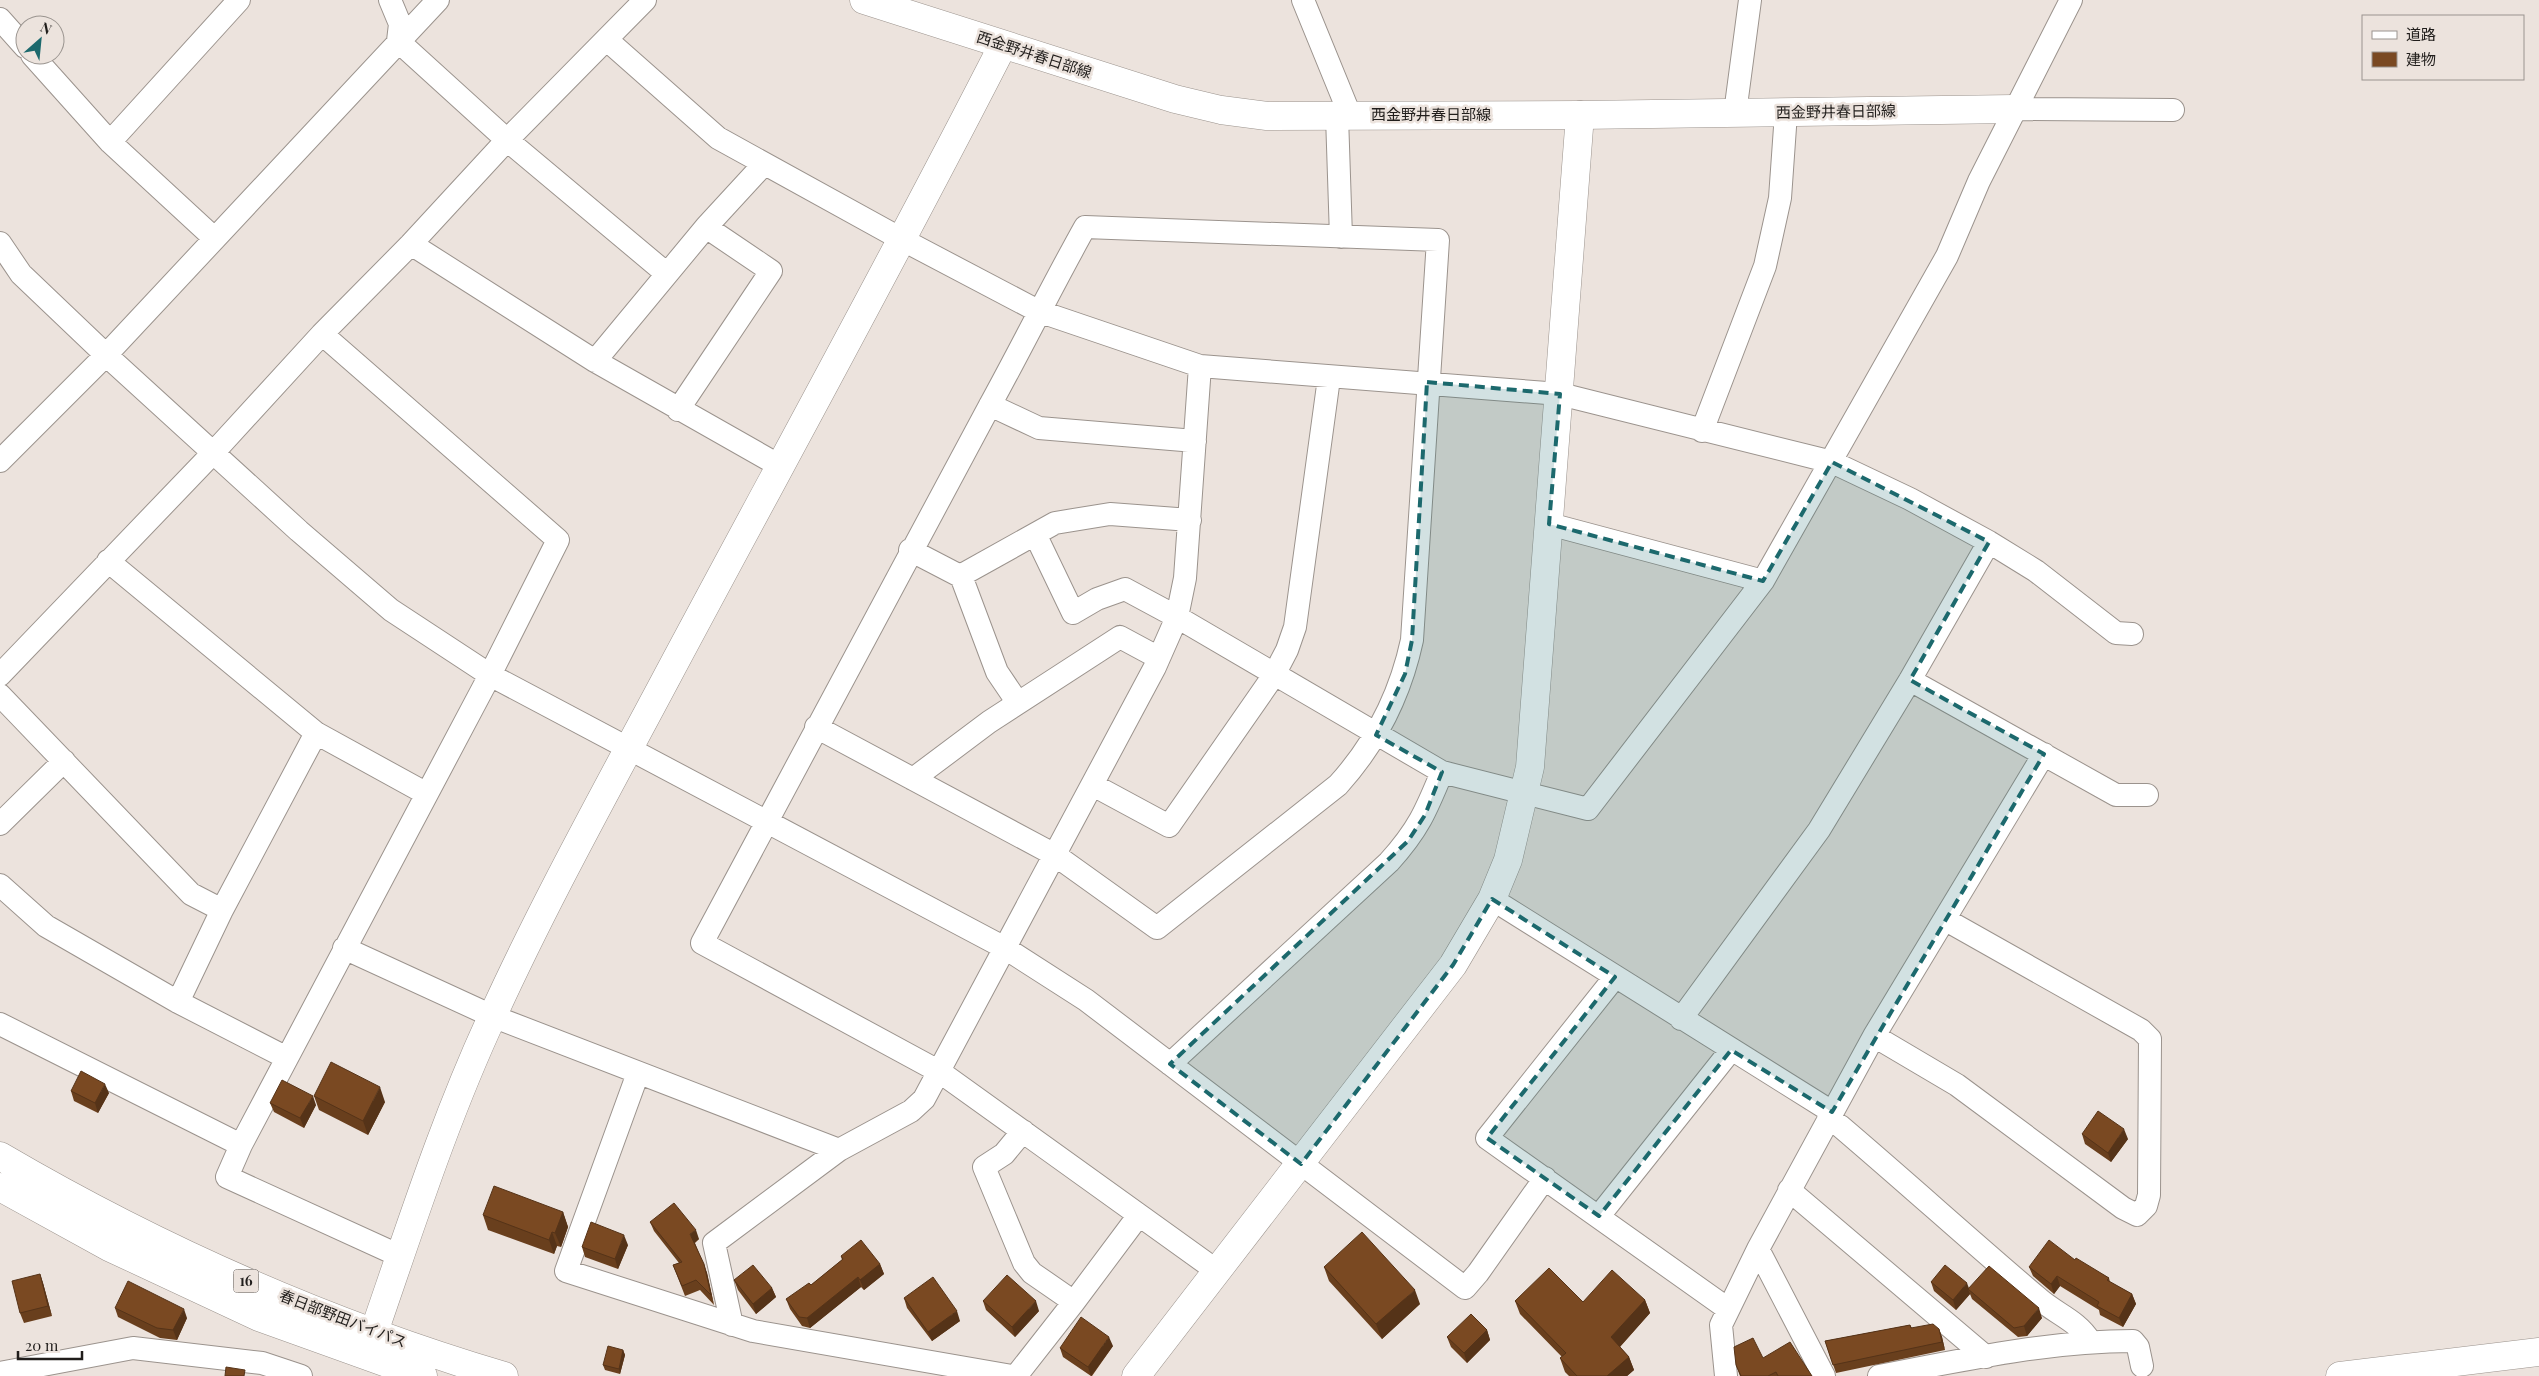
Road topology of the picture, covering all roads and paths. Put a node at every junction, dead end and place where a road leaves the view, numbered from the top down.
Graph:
1 (239, 0) edge
2 (390, 0) edge
3 (438, 0) edge
4 (645, 0) edge
5 (864, 0) edge
6 (1303, 0) edge
7 (1750, 0) edge
8 (2071, 0) edge
9 (0, 19) edge
10 (15, 36) edge
11 (607, 40) junction
12 (398, 41) junction
13 (1003, 45) junction
14 (41, 65) edge
15 (2014, 109) junction
16 (2174, 110) dead end
17 (1734, 113) junction
18 (1786, 113) junction
19 (1580, 115) junction
20 (1343, 116) junction
21 (507, 140) junction
22 (110, 142) junction
23 (764, 164) junction
24 (706, 227) junction
25 (1341, 237) junction
26 (214, 238) junction
27 (903, 240) junction
28 (0, 243) edge
29 (412, 244) junction
30 (667, 274) junction
31 (1038, 311) junction
32 (322, 334) junction
33 (106, 355) junction
34 (596, 361) junction
35 (1200, 366) junction
36 (1329, 378) junction
37 (1427, 382) junction
38 (1560, 394) junction
39 (990, 405) junction
40 (678, 410) junction
41 (1702, 431) junction
42 (1195, 441) junction
43 (213, 453) junction
44 (0, 461) edge
45 (1832, 462) junction
46 (780, 466) junction
47 (1190, 520) junction
48 (1548, 524) junction
49 (1036, 536) junction
50 (1989, 542) junction
51 (910, 550) junction
52 (108, 560) junction
53 (961, 576) junction
54 (1763, 581) junction
55 (1177, 617) junction
56 (2132, 634) dead end
57 (1159, 658) junction
58 (0, 675) edge
59 (490, 675) junction
60 (1274, 675) junction
61 (1910, 680) junction
62 (0, 695) edge
63 (1018, 703) junction
64 (816, 727) junction
65 (316, 733) junction
66 (1376, 735) junction
67 (629, 749) junction
68 (2044, 754) junction
69 (64, 762) junction
70 (1442, 772) junction
71 (913, 779) junction
72 (1093, 785) junction
73 (1525, 793) junction
74 (427, 794) junction
75 (2147, 795) dead end
76 (766, 822) junction
77 (0, 824) edge
78 (1055, 855) junction
79 (0, 885) edge
80 (1492, 898) junction
81 (222, 910) junction
82 (1946, 920) junction
83 (344, 948) junction
84 (1005, 948) junction
85 (1615, 977) junction
86 (178, 1002) junction
87 (492, 1016) junction
88 (1681, 1019) junction
89 (0, 1024) edge
90 (1874, 1036) junction
91 (1731, 1050) junction
92 (287, 1058) junction
93 (1170, 1064) junction
94 (940, 1072) junction
95 (638, 1073) junction
96 (1830, 1116) junction
97 (1023, 1130) junction
98 (241, 1145) junction
99 (838, 1150) junction
100 (0, 1156) edge
101 (1301, 1164) junction
102 (1545, 1178) junction
103 (0, 1187) edge
104 (1789, 1190) junction
105 (1139, 1215) junction
106 (1599, 1216) junction
107 (1758, 1249) junction
108 (400, 1256) junction
109 (1217, 1271) junction
110 (1074, 1302) junction
111 (1728, 1309) junction
112 (732, 1325) junction
113 (374, 1332) junction
114 (2090, 1341) junction
115 (2539, 1352) edge
116 (1986, 1357) junction
117 (2142, 1366) dead end
118 (0, 1373) edge
119 (301, 1376) edge
120 (423, 1376) edge
121 (504, 1376) edge
122 (1014, 1376) edge
123 (1136, 1376) edge
124 (1726, 1376) edge
125 (1824, 1376) edge
126 (1879, 1376) edge
127 (2340, 1376) edge

1 - 22 street
2 - 12 street
3 - 12 street
4 - 11 street
5 - 13 main road, 西金野井春日部線
6 - 20 street
7 - 17 street
8 - 15 street
9 - 10 street
11 - 21 street
11 - 23 street
12 - 21 street
12 - 26 street
13 - 20 main road, 西金野井春日部線
13 - 27 main road
14 - 22 street
15 - 16 street
15 - 18 main road, 西金野井春日部線
15 - 45 street
17 - 18 main road, 西金野井春日部線
17 - 19 main road, 西金野井春日部線
18 - 41 street
19 - 20 main road, 西金野井春日部線
19 - 38 main road
20 - 25 street
21 - 29 street
21 - 30 street
22 - 26 street
23 - 24 street
23 - 27 street
24 - 30 street
24 - 40 street
25 - 31 street
25 - 37 street
26 - 33 street
27 - 31 street
27 - 46 main road
28 - 33 street
29 - 32 street
29 - 34 street
30 - 34 street
31 - 35 street
31 - 39 street
32 - 43 street
32 - 59 street
33 - 43 street
33 - 44 street
34 - 40 street
35 - 36 street
35 - 42 street
36 - 37 street
36 - 60 street
37 - 38 street
37 - 66 street
38 - 41 street
38 - 48 main road
39 - 42 street
39 - 51 street
40 - 46 street
41 - 45 street
42 - 47 street
43 - 52 street
43 - 59 street
45 - 50 street
45 - 54 street
46 - 67 main road
47 - 49 street
47 - 55 street
48 - 54 street
48 - 73 main road
49 - 53 street
49 - 55 street
50 - 56 street
50 - 61 street
51 - 53 street
51 - 64 street
52 - 58 street
52 - 65 street
53 - 63 street
54 - 73 street
55 - 57 street
55 - 60 street
57 - 63 street
57 - 72 street
59 - 67 street
59 - 74 street
60 - 66 street
60 - 72 street
61 - 68 street
61 - 88 street
62 - 69 street
63 - 71 street
64 - 71 street
64 - 76 street
65 - 74 street
65 - 81 street
66 - 70 street
66 - 78 street
67 - 76 street
67 - 87 main road
68 - 75 street
68 - 82 street
69 - 77 street
69 - 81 street
70 - 73 street
70 - 93 street
71 - 78 street
72 - 78 street
73 - 80 main road
74 - 83 street
76 - 84 street
76 - 94 street
78 - 84 street
79 - 86 street
80 - 85 street
80 - 101 main road
81 - 86 street
82 - 90 street
82 - 90 street
83 - 87 street
83 - 92 street
84 - 93 street
84 - 94 street
85 - 88 street
85 - 102 street
86 - 92 street
87 - 95 street
87 - 108 main road
88 - 91 street
89 - 98 street
90 - 96 street
91 - 96 street
91 - 106 street
92 - 98 street
93 - 101 street
94 - 97 street
94 - 99 street
95 - 99 street
95 - 112 street
96 - 104 street
96 - 114 street
97 - 105 street
97 - 110 street
98 - 108 street
99 - 112 street
100 - 113 main road, 春日部野田バイパス / 16
101 - 102 street
101 - 109 main road
102 - 106 street
103 - 120 main road, 春日部野田バイパス / 16
104 - 107 street
104 - 116 street
105 - 109 street
105 - 110 street
106 - 111 street
107 - 111 street
107 - 125 street
108 - 113 main road
109 - 123 main road
110 - 122 street
111 - 124 street
112 - 122 street
113 - 121 main road, 春日部野田バイパス / 16
114 - 116 street
114 - 117 street
115 - 127 main road
116 - 126 street
118 - 119 street

